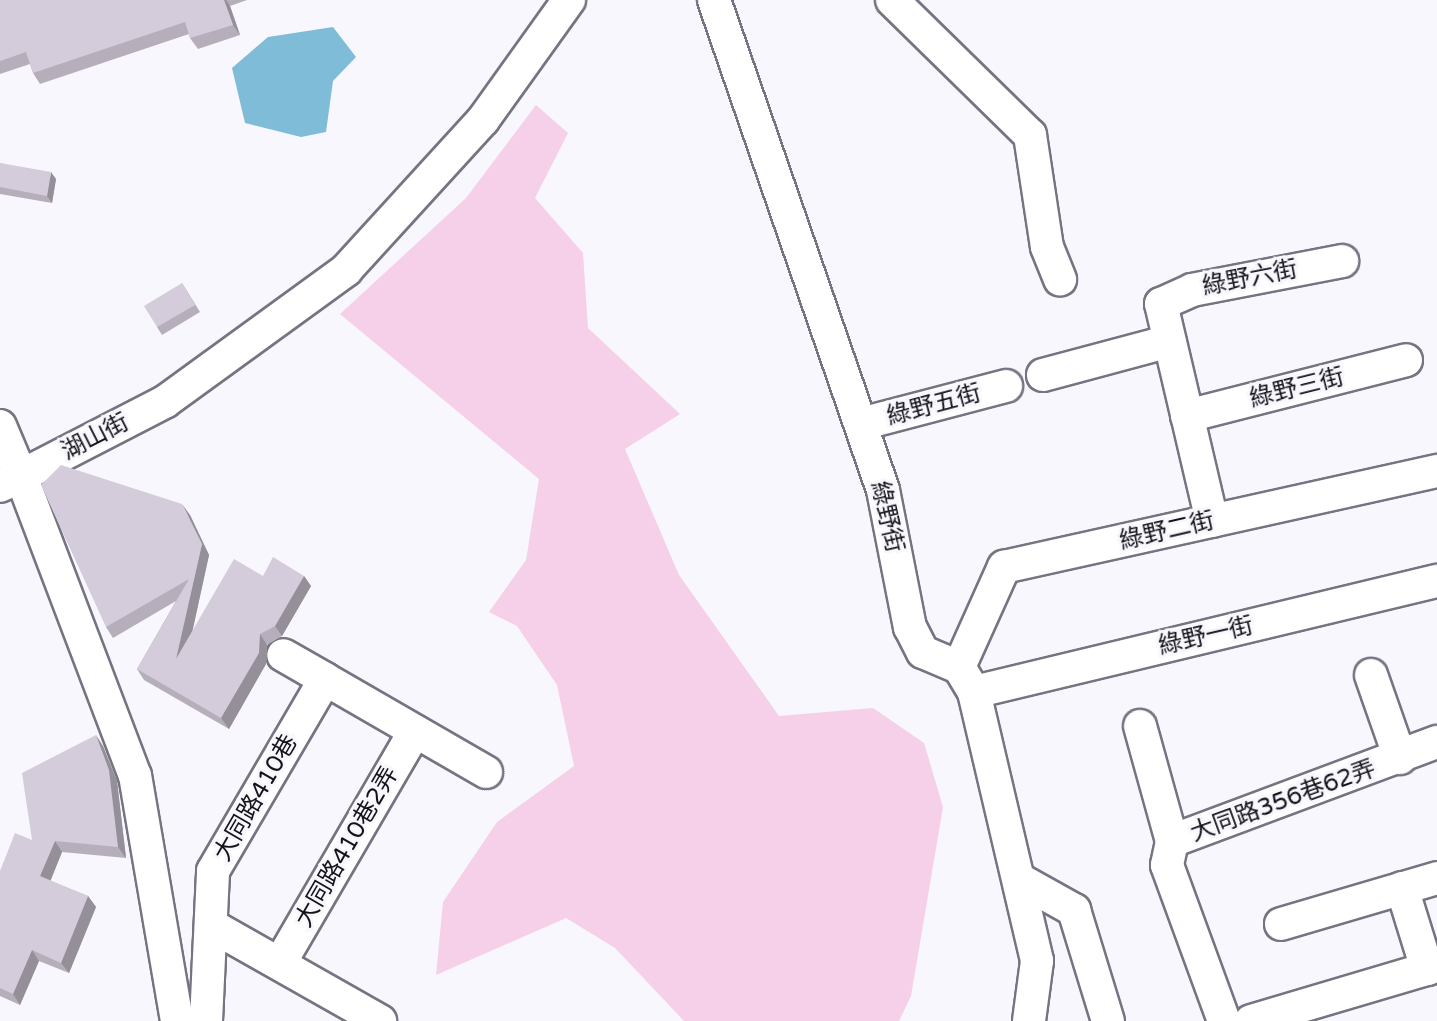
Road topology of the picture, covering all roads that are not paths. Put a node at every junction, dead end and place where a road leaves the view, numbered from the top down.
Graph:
1 (569, 0) edge
2 (714, 0) edge
3 (892, 0) edge
4 (1342, 261) dead end
5 (1060, 279) dead end
6 (1170, 341) junction
7 (1406, 360) dead end
8 (1043, 375) dead end
9 (1006, 386) dead end
10 (1187, 416) junction
11 (861, 424) junction
12 (0, 426) edge
13 (1437, 471) edge
14 (11, 481) edge
15 (1212, 521) junction
16 (1437, 581) edge
17 (283, 655) dead end
18 (1371, 675) dead end
19 (325, 679) junction
20 (966, 679) junction
21 (1140, 726) dead end
22 (415, 731) junction
23 (1437, 742) edge
24 (1400, 758) junction
25 (486, 772) dead end
26 (1172, 841) junction
27 (1437, 878) edge
28 (1022, 881) junction
29 (1402, 888) junction
30 (1281, 924) dead end
31 (214, 927) junction
32 (280, 963) junction
33 (1432, 967) edge
34 (1263, 1019) edge
35 (177, 1021) edge
36 (206, 1021) edge
37 (380, 1021) edge
38 (1029, 1021) edge
39 (1108, 1021) edge
40 (1224, 1021) edge

1 - 14 street, 湖山街
2 - 11 street, 綠野街
3 - 5 street
4 - 6 street, 綠野六街
6 - 8 street
6 - 10 street
7 - 10 street, 綠野三街
9 - 11 street, 綠野五街
10 - 15 street
11 - 20 street, 綠野街
12 - 14 street
13 - 15 street, 綠野二街
14 - 35 street
15 - 20 street, 綠野二街
16 - 20 street, 綠野一街
17 - 19 street
18 - 24 street
19 - 22 street
19 - 31 street, 大同路410巷
20 - 28 street
21 - 26 street
22 - 25 street
22 - 32 street, 大同路410巷2弄
23 - 24 street, 大同路356巷62弄
24 - 26 street, 大同路356巷62弄
26 - 40 street, 大同路356巷62弄
27 - 29 street
28 - 38 street
28 - 39 street
29 - 30 street
29 - 33 street
31 - 32 street
31 - 36 street, 大同路410巷
32 - 37 street
33 - 34 street

